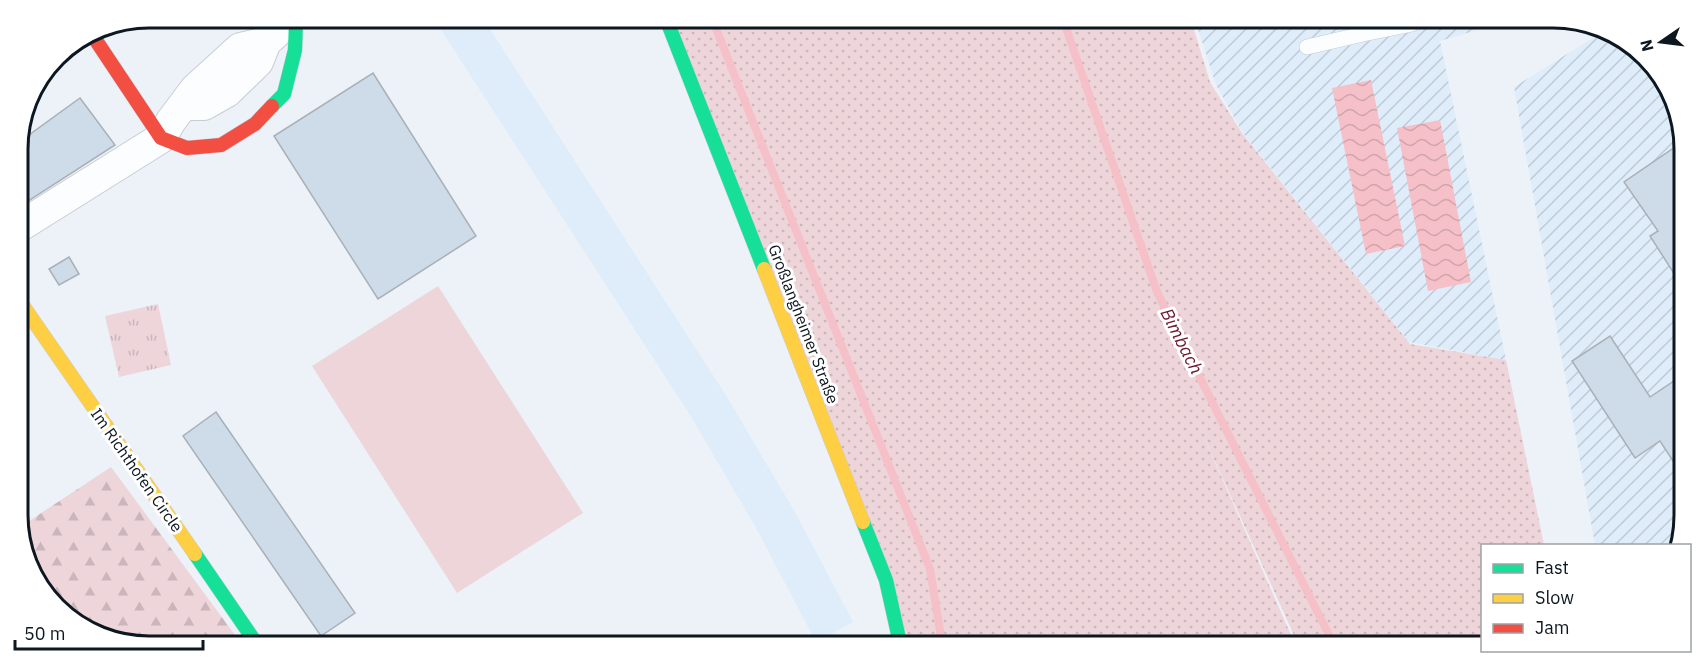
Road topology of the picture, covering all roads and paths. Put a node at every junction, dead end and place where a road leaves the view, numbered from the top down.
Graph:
1 (280, 29) edge
2 (296, 29) edge
3 (669, 29) edge
4 (1362, 29) edge
5 (96, 41) edge
6 (1308, 47) dead end
7 (161, 138) junction
8 (29, 221) edge
9 (29, 314) edge
10 (898, 635) edge
11 (251, 636) edge

1 - 7 street
2 - 7 street
3 - 10 street, Großlangheimer Straße
4 - 6 lane
5 - 7 street
7 - 8 street
9 - 11 street, Im Richthofen Circle

